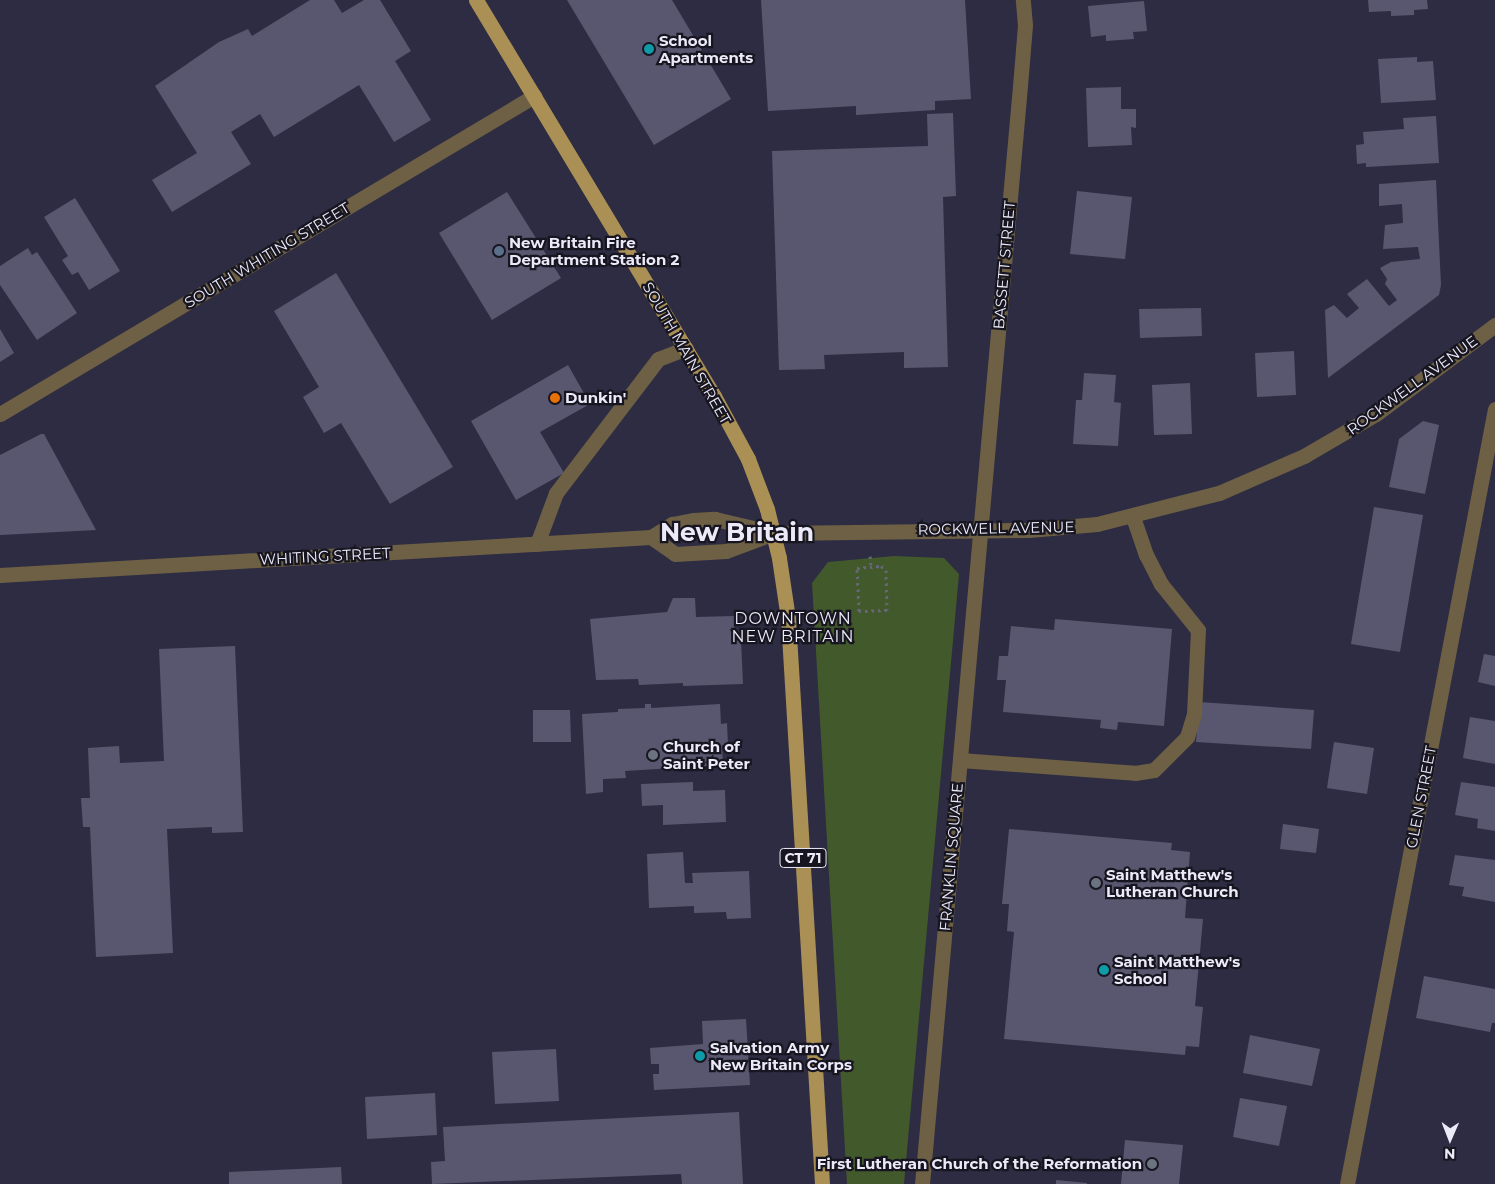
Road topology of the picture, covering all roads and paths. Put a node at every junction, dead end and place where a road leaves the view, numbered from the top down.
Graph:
1 (476, 0) edge
2 (1022, 0) edge
3 (534, 96) junction
4 (1495, 325) edge
5 (686, 348) junction
6 (1495, 410) edge
7 (0, 414) edge
8 (1133, 517) junction
9 (980, 530) junction
10 (774, 533) junction
11 (651, 538) junction
12 (538, 544) junction
13 (870, 556) dead end
14 (871, 566) junction
15 (0, 576) edge
16 (960, 760) junction
17 (822, 1184) edge
18 (922, 1184) edge
19 (1346, 1184) edge

1 - 3 main road, SOUTH MAIN STREET / CT 71
2 - 9 street, BASSETT STREET
3 - 5 main road, SOUTH MAIN STREET / CT 71
3 - 7 street, SOUTH WHITING STREET
4 - 8 street, ROCKWELL AVENUE
5 - 10 main road, SOUTH MAIN STREET / CT 71
5 - 12 street
6 - 19 street, GLEN STREET
8 - 9 street, ROCKWELL AVENUE
8 - 16 street
9 - 10 street, ROCKWELL AVENUE
9 - 16 street, FRANKLIN SQUARE
10 - 11 street
10 - 11 street
10 - 17 main road, CT 71
11 - 12 street, WHITING STREET
12 - 15 street, WHITING STREET
13 - 14 path
14 - 14 path
16 - 18 street, FRANKLIN SQUARE

